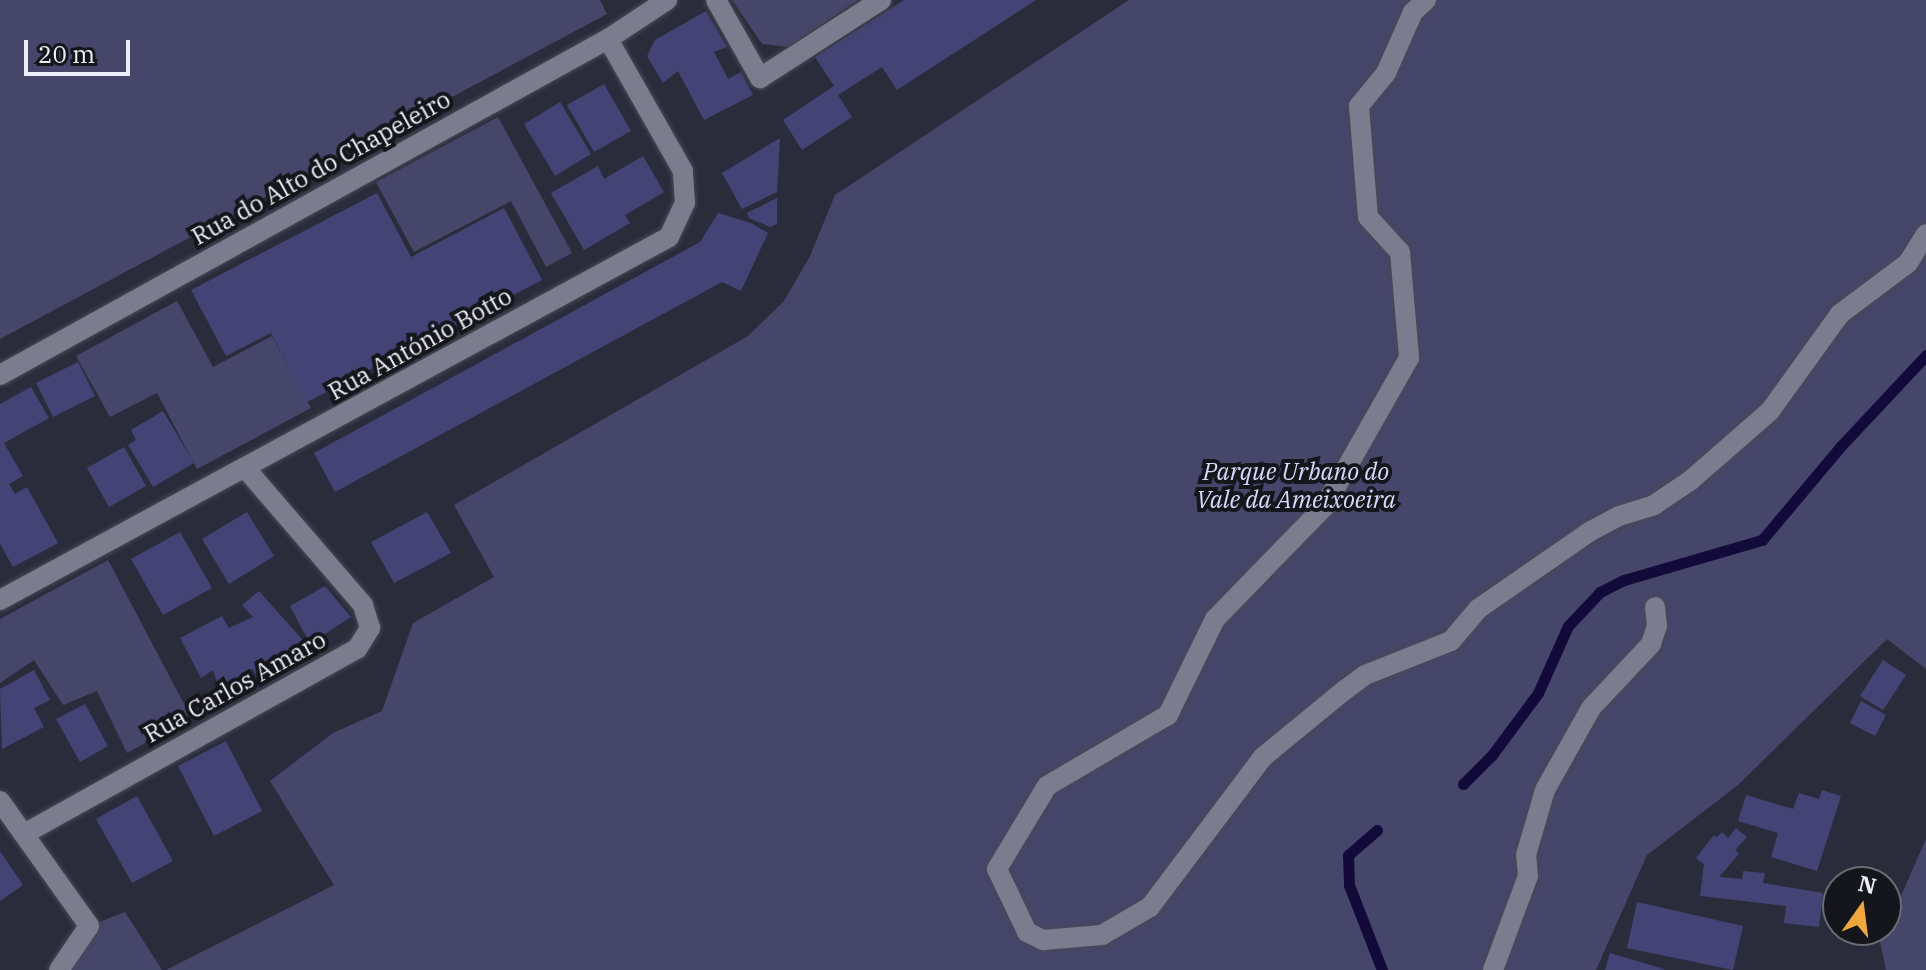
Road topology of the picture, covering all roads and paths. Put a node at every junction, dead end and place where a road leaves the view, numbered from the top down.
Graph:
1 (716, 0) edge
2 (881, 0) edge
3 (1426, 0) edge
4 (665, 1) edge
5 (608, 39) junction
6 (1926, 234) edge
7 (0, 375) edge
8 (246, 469) junction
9 (0, 600) edge
10 (1655, 607) dead end
11 (0, 801) edge
12 (24, 834) junction
13 (59, 970) edge
14 (1493, 970) edge

1 - 2 street
3 - 6 street
4 - 5 street, Rua do Alto do Chapeleiro
5 - 7 street, Rua do Alto do Chapeleiro
5 - 8 street, Rua António Botto
8 - 9 street, Rua António Botto
8 - 12 street, Rua Carlos Amaro
10 - 14 street
11 - 12 street
12 - 13 street

